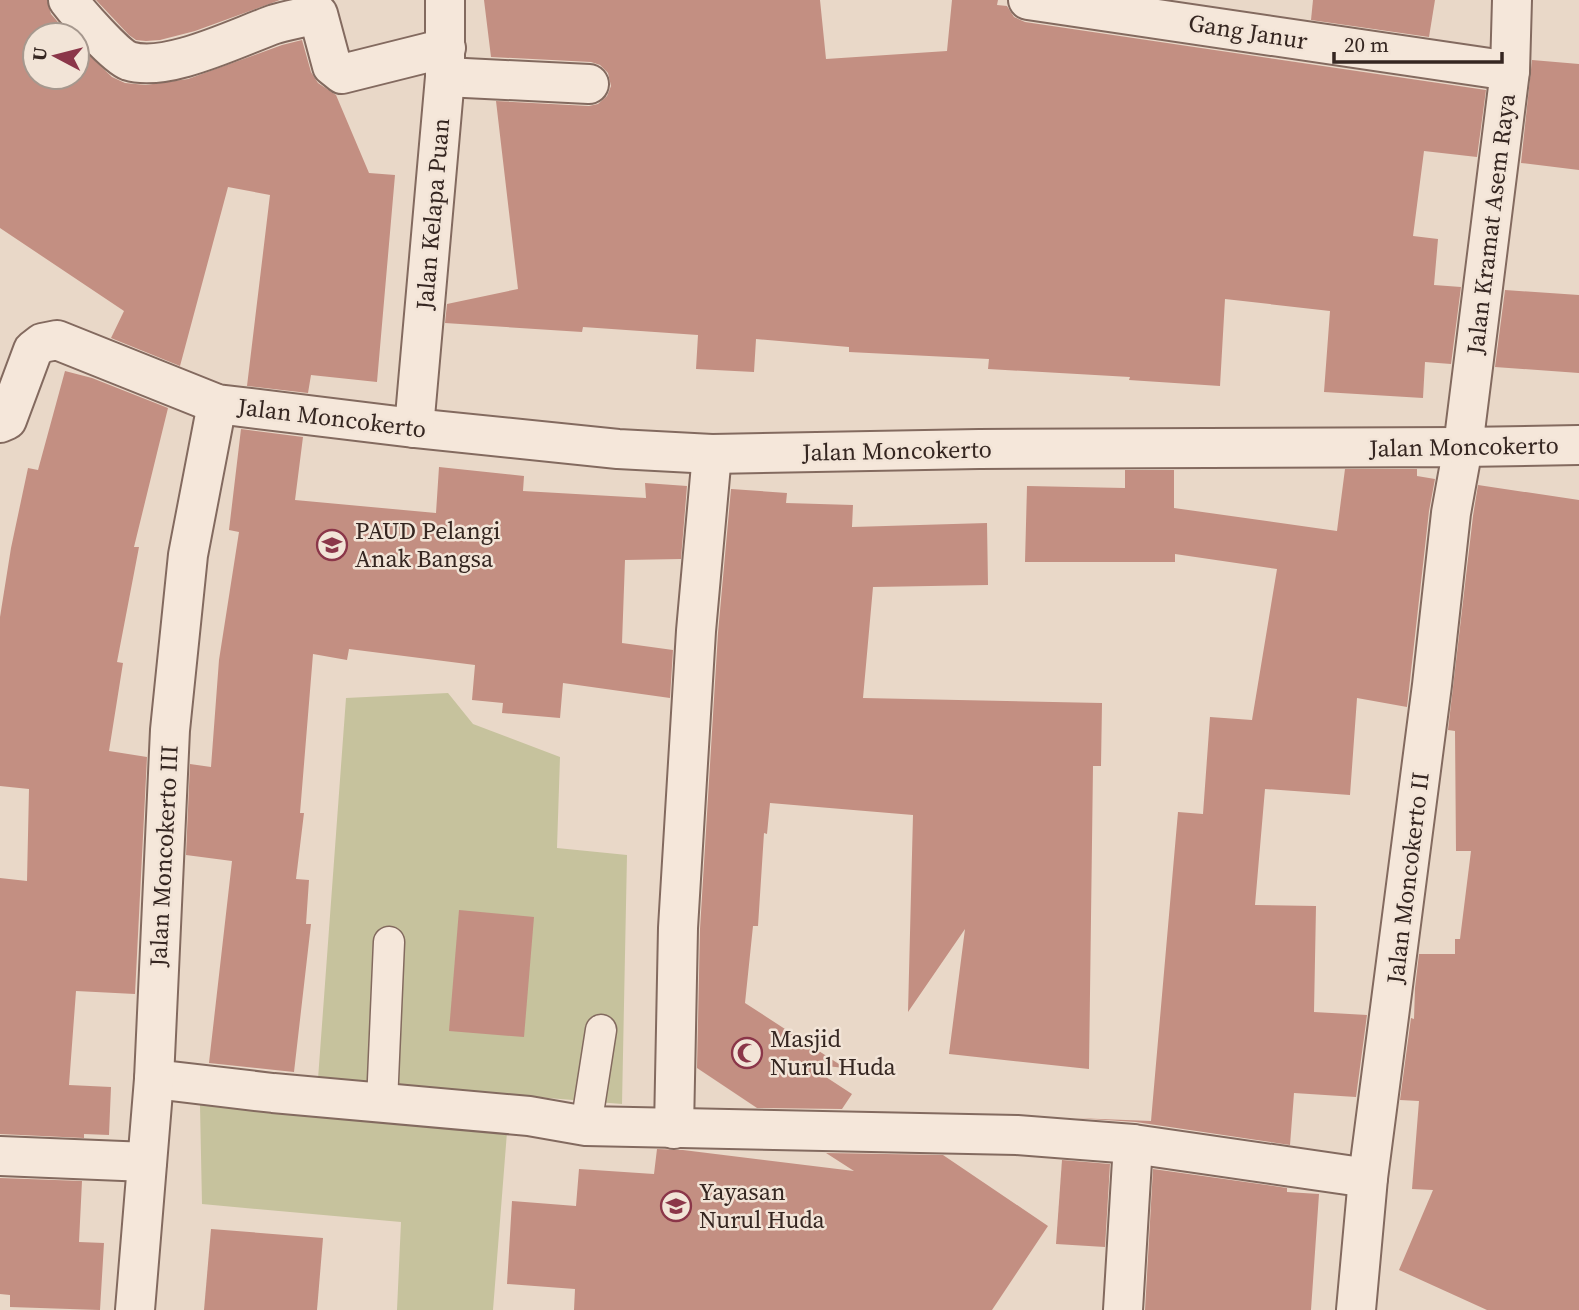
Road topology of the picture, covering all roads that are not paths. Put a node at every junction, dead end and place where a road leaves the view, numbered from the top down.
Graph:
1 (68, 0) edge
2 (445, 0) edge
3 (1028, 0) edge
4 (1512, 0) edge
5 (316, 7) edge
6 (446, 63) junction
7 (1510, 71) junction
8 (589, 84) dead end
9 (217, 404) junction
10 (0, 423) edge
11 (414, 428) junction
12 (1579, 445) edge
13 (1463, 447) junction
14 (712, 454) junction
15 (389, 942) dead end
16 (601, 1030) dead end
17 (154, 1079) junction
18 (382, 1102) junction
19 (586, 1126) junction
20 (674, 1129) junction
21 (1133, 1144) junction
22 (0, 1156) edge
23 (148, 1162) junction
24 (1368, 1178) junction
25 (135, 1310) edge
26 (1123, 1310) edge
27 (1356, 1310) edge

1 - 5 street
2 - 6 street, Jalan Kelapa Puan
3 - 7 street, Gang Janur
4 - 7 street, Jalan Kramat Asem Raya
5 - 6 street
6 - 8 street
6 - 11 street, Jalan Kelapa Puan
7 - 13 street, Jalan Kramat Asem Raya
9 - 10 street, Jalan Moncokerto
9 - 11 street, Jalan Moncokerto
9 - 17 street, Jalan Moncokerto III
11 - 14 street, Jalan Moncokerto
12 - 13 street, Jalan Moncokerto
13 - 14 street, Jalan Moncokerto
13 - 24 street, Jalan Moncokerto II
14 - 20 street
15 - 18 lane
16 - 19 lane
17 - 18 street
17 - 23 street, Jalan Moncokerto III
18 - 19 street
19 - 20 street
20 - 21 street
21 - 24 street
21 - 26 street
22 - 23 street
23 - 25 street, Jalan Moncokerto III
24 - 27 street, Jalan Moncokerto II

